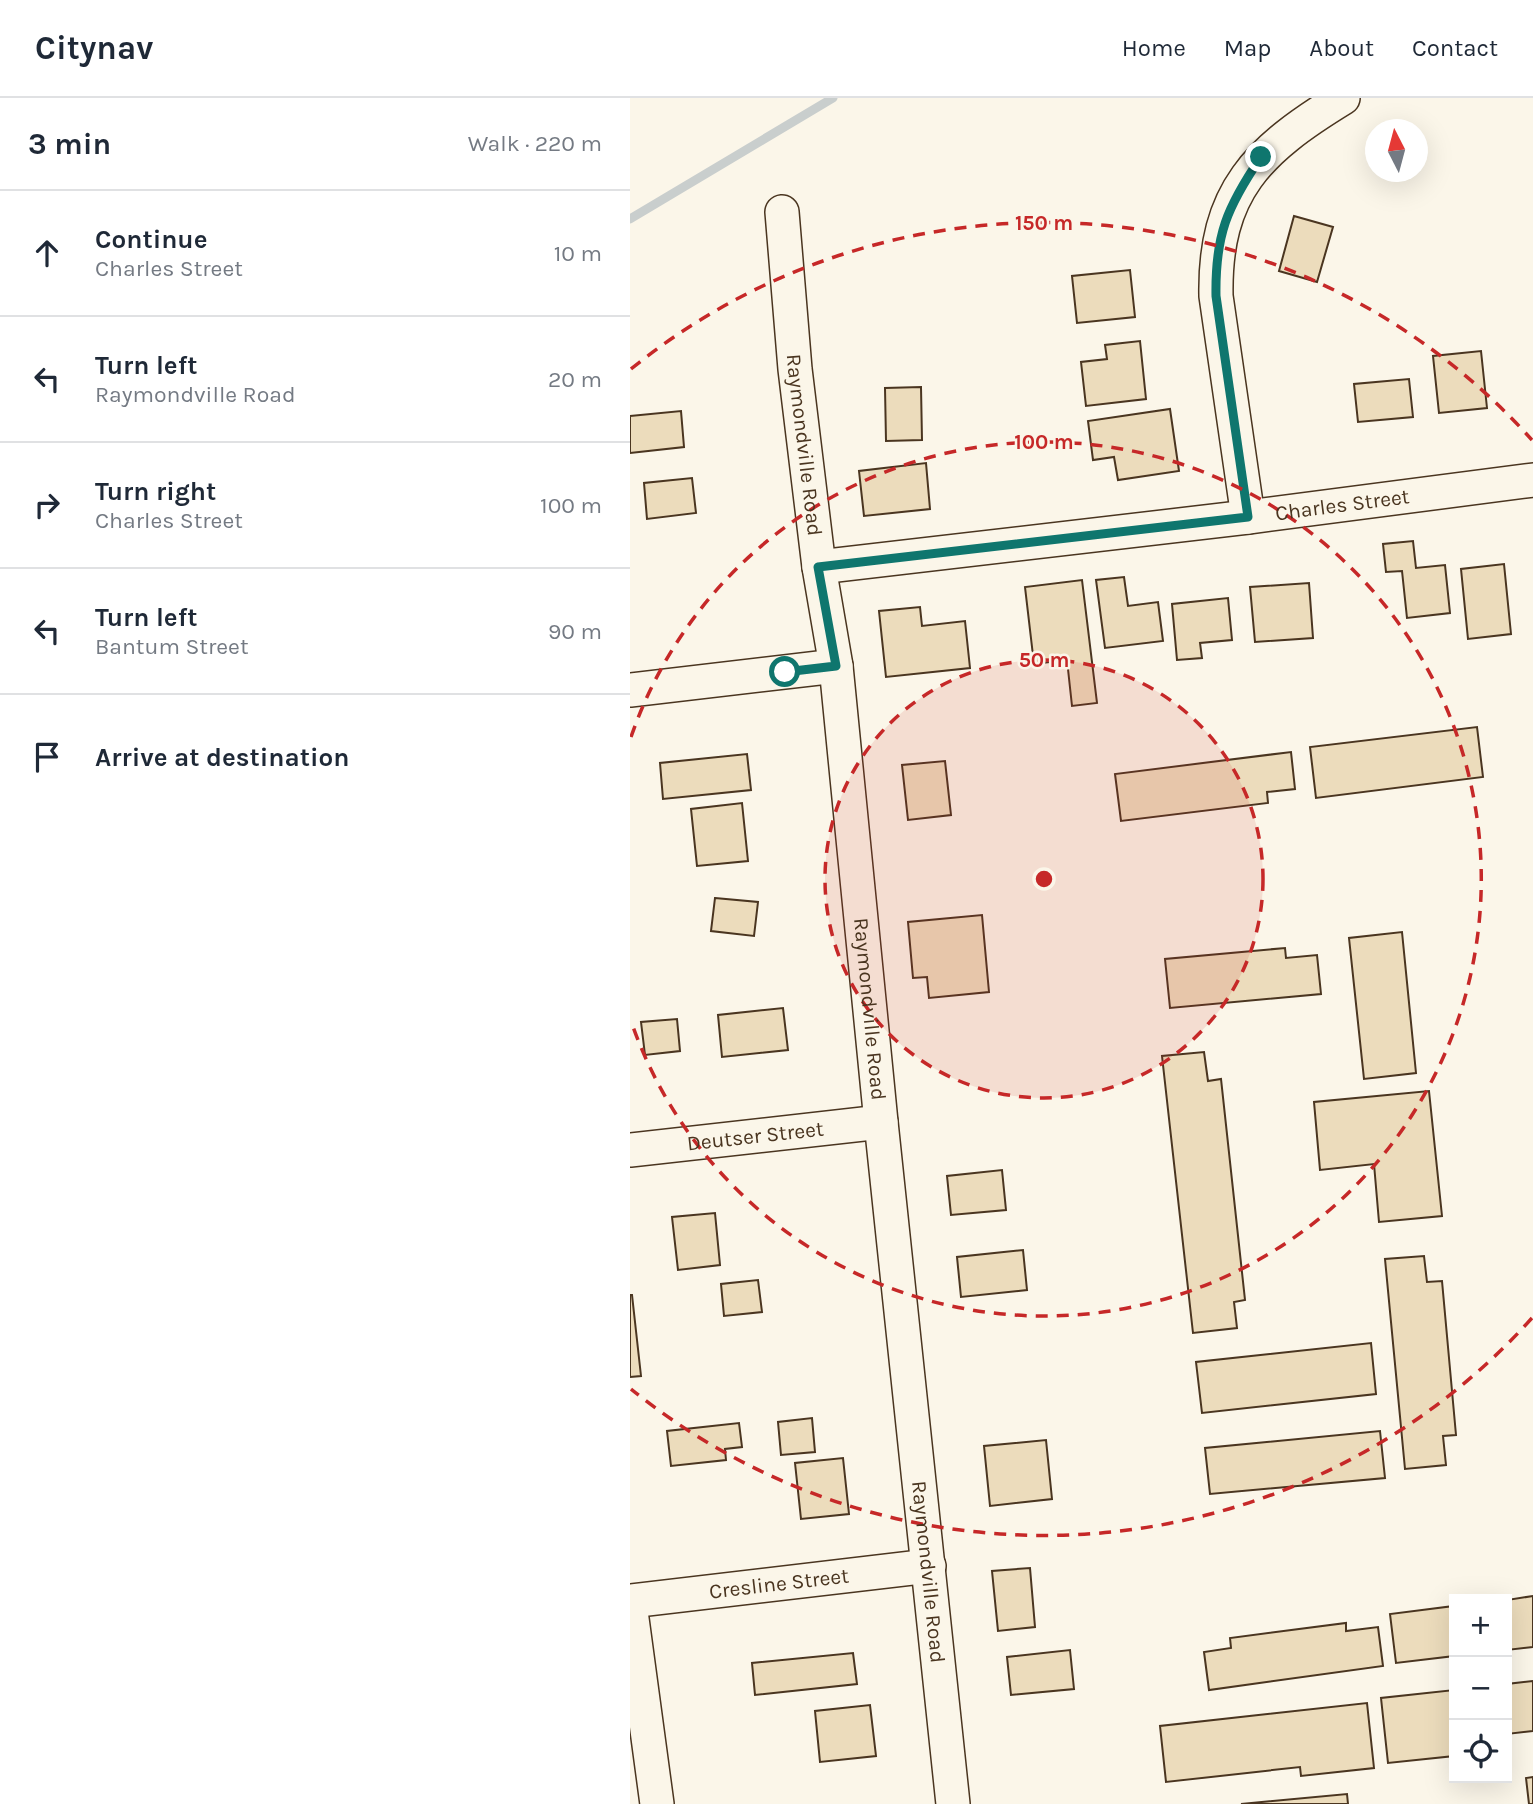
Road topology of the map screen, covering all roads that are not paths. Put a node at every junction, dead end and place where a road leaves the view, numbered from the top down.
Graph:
1 (1343, 98) edge
2 (782, 212) dead end
3 (1533, 480) edge
4 (1248, 517) junction
5 (818, 567) junction
6 (836, 666) junction
7 (630, 690) edge
8 (881, 1122) junction
9 (630, 1150) edge
10 (929, 1566) junction
11 (630, 1602) edge
12 (657, 1804) edge
13 (953, 1804) edge

1 - 4 street
2 - 5 street, Raymondville Road
3 - 4 street, Charles Street
4 - 5 street, Charles Street
5 - 6 street, Raymondville Road
6 - 7 street
6 - 8 street, Raymondville Road
8 - 9 street, Deutser Street
8 - 10 street, Raymondville Road
10 - 11 street, Cresline Street
10 - 13 street, Raymondville Road
11 - 12 street

